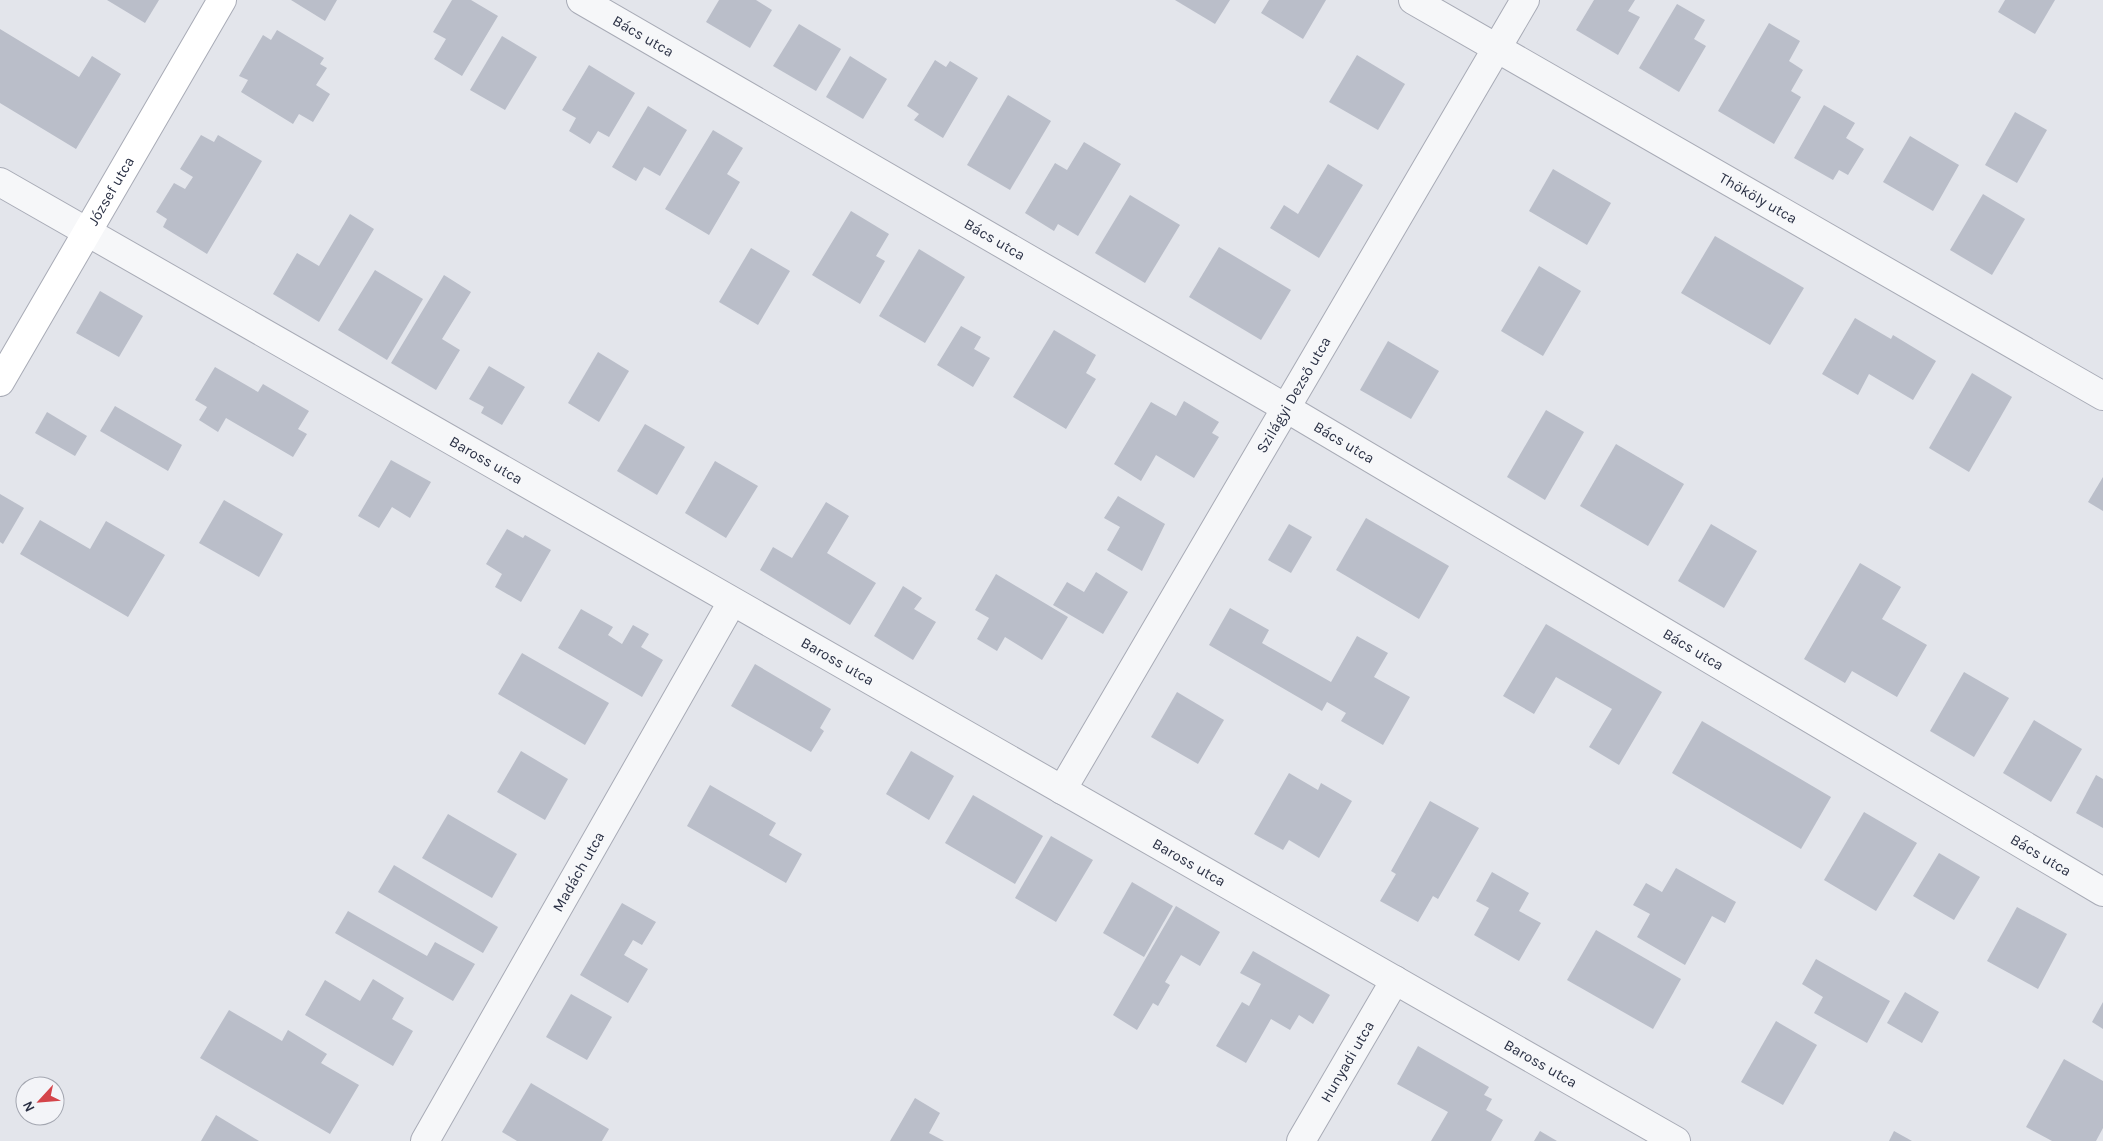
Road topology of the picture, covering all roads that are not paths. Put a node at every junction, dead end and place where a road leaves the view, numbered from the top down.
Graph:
1 (222, 0) edge
2 (581, 0) edge
3 (1413, 0) edge
4 (1525, 0) edge
5 (1497, 48) junction
6 (0, 182) edge
7 (86, 233) junction
8 (0, 382) edge
9 (2103, 396) edge
10 (1286, 408) junction
11 (732, 602) junction
12 (1062, 790) junction
13 (2103, 892) edge
14 (1395, 980) junction
15 (425, 1141) edge
16 (1301, 1141) edge
17 (1676, 1141) edge

1 - 7 street, József utca
2 - 10 street, Bács utca
3 - 5 street, Thököly utca
4 - 5 street, Szilágyi Dezső utca
5 - 9 street, Thököly utca
5 - 10 street, Szilágyi Dezső utca
6 - 7 street, Baross utca
7 - 8 street, József utca
7 - 11 street, Baross utca
10 - 12 street, Szilágyi Dezső utca
10 - 13 street, Bács utca
11 - 12 street, Baross utca
11 - 15 street, Madách utca
12 - 14 street, Baross utca
14 - 16 street, Hunyadi utca
14 - 17 street, Baross utca

